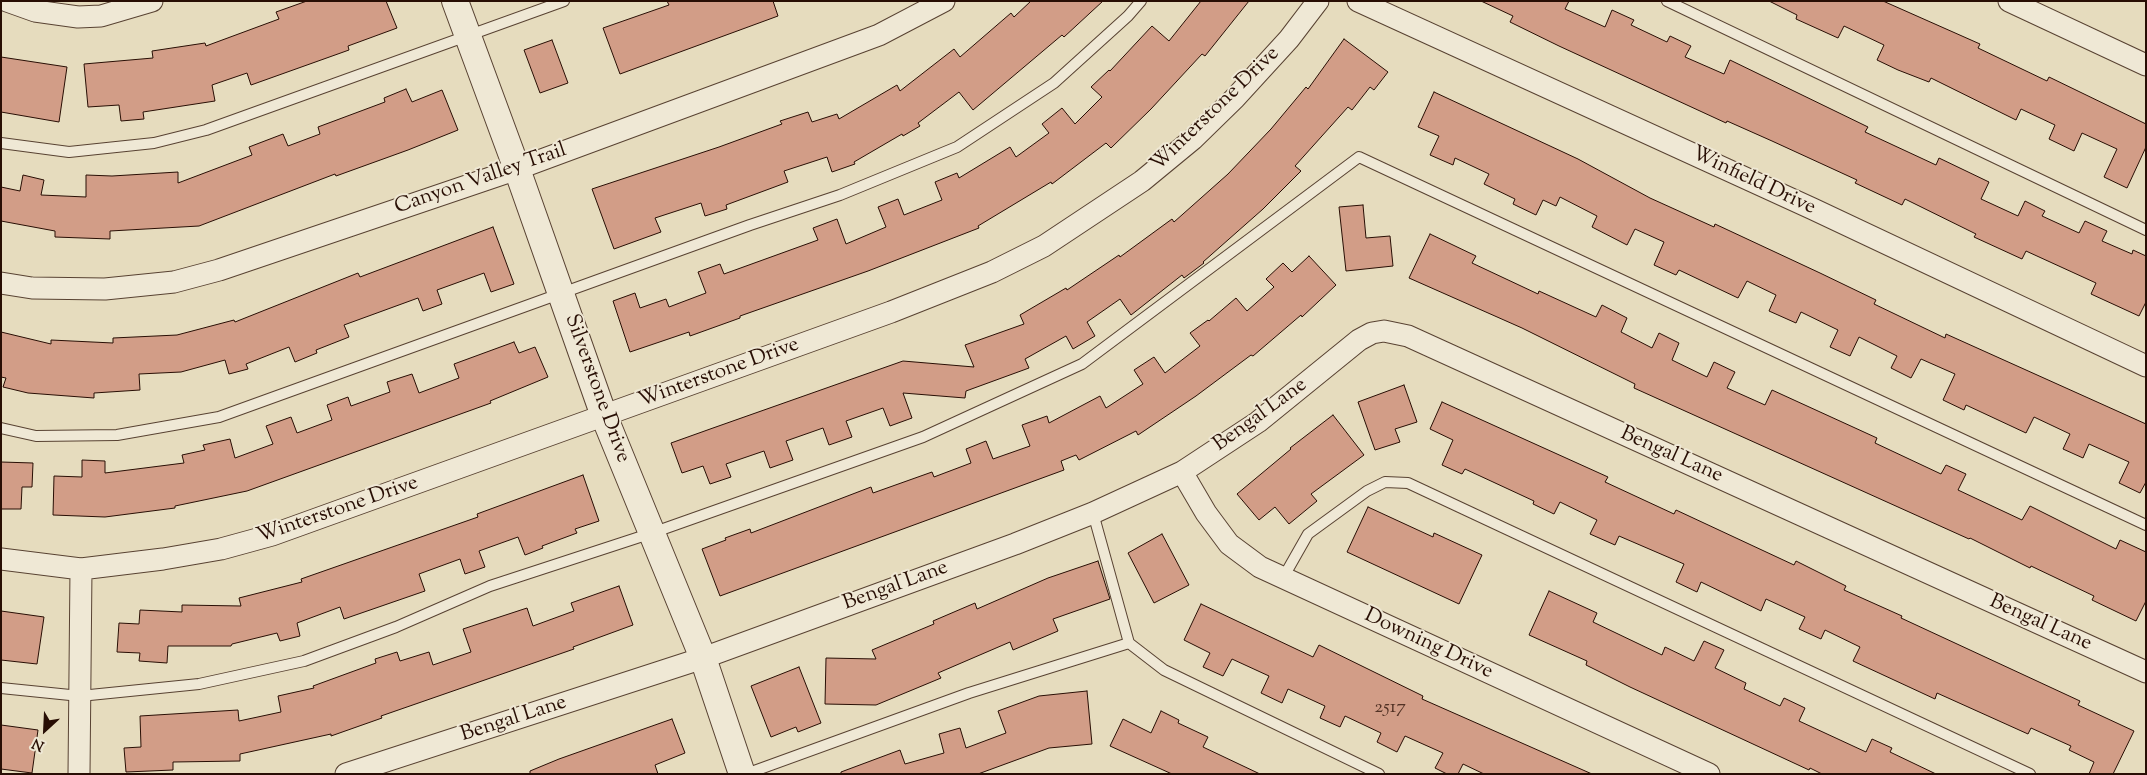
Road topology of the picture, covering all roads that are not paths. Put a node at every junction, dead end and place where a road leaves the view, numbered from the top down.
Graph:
1 (7, 1) edge
2 (152, 1) edge
3 (455, 1) edge
4 (564, 1) edge
5 (944, 1) edge
6 (1140, 1) edge
7 (1318, 1) edge
8 (1358, 1) edge
9 (1667, 1) edge
10 (2008, 1) edge
11 (467, 35) junction
12 (2146, 65) edge
13 (1, 143) edge
14 (517, 169) junction
15 (2146, 230) edge
16 (1, 283) edge
17 (560, 293) junction
18 (2146, 366) edge
19 (604, 416) junction
20 (1, 428) edge
21 (1182, 472) junction
22 (1093, 512) junction
23 (2146, 525) edge
24 (652, 533) junction
25 (1, 559) edge
26 (81, 568) junction
27 (1283, 578) junction
28 (1129, 643) junction
29 (703, 658) junction
30 (2146, 672) edge
31 (1, 688) edge
32 (80, 696) junction
33 (79, 774) edge
34 (346, 774) edge
35 (744, 774) edge
36 (1380, 774) edge
37 (1710, 774) edge
38 (2030, 774) edge

1 - 2 street
3 - 11 street, Silverstone Drive
4 - 11 lane
5 - 14 street, Canyon Valley Trail
6 - 17 lane
7 - 19 street, Winterstone Drive
8 - 18 street, Winfield Drive
9 - 15 lane
10 - 12 street
11 - 13 lane
11 - 14 street, Silverstone Drive
14 - 16 street, Canyon Valley Trail
14 - 17 street, Silverstone Drive
17 - 19 street, Silverstone Drive
17 - 20 lane
19 - 24 street, Silverstone Drive
19 - 26 street, Winterstone Drive
21 - 22 street, Bengal Lane
21 - 27 street, Downing Drive
21 - 30 street, Bengal Lane
22 - 28 lane
22 - 29 street, Bengal Lane
23 - 24 lane
24 - 29 street, Silverstone Drive
24 - 32 lane
25 - 26 street, Winterstone Drive
26 - 32 street
27 - 37 street, Downing Drive
27 - 38 lane
28 - 35 lane
28 - 36 lane
29 - 34 street, Bengal Lane
29 - 35 street, Silverstone Drive
31 - 32 lane
32 - 33 street

